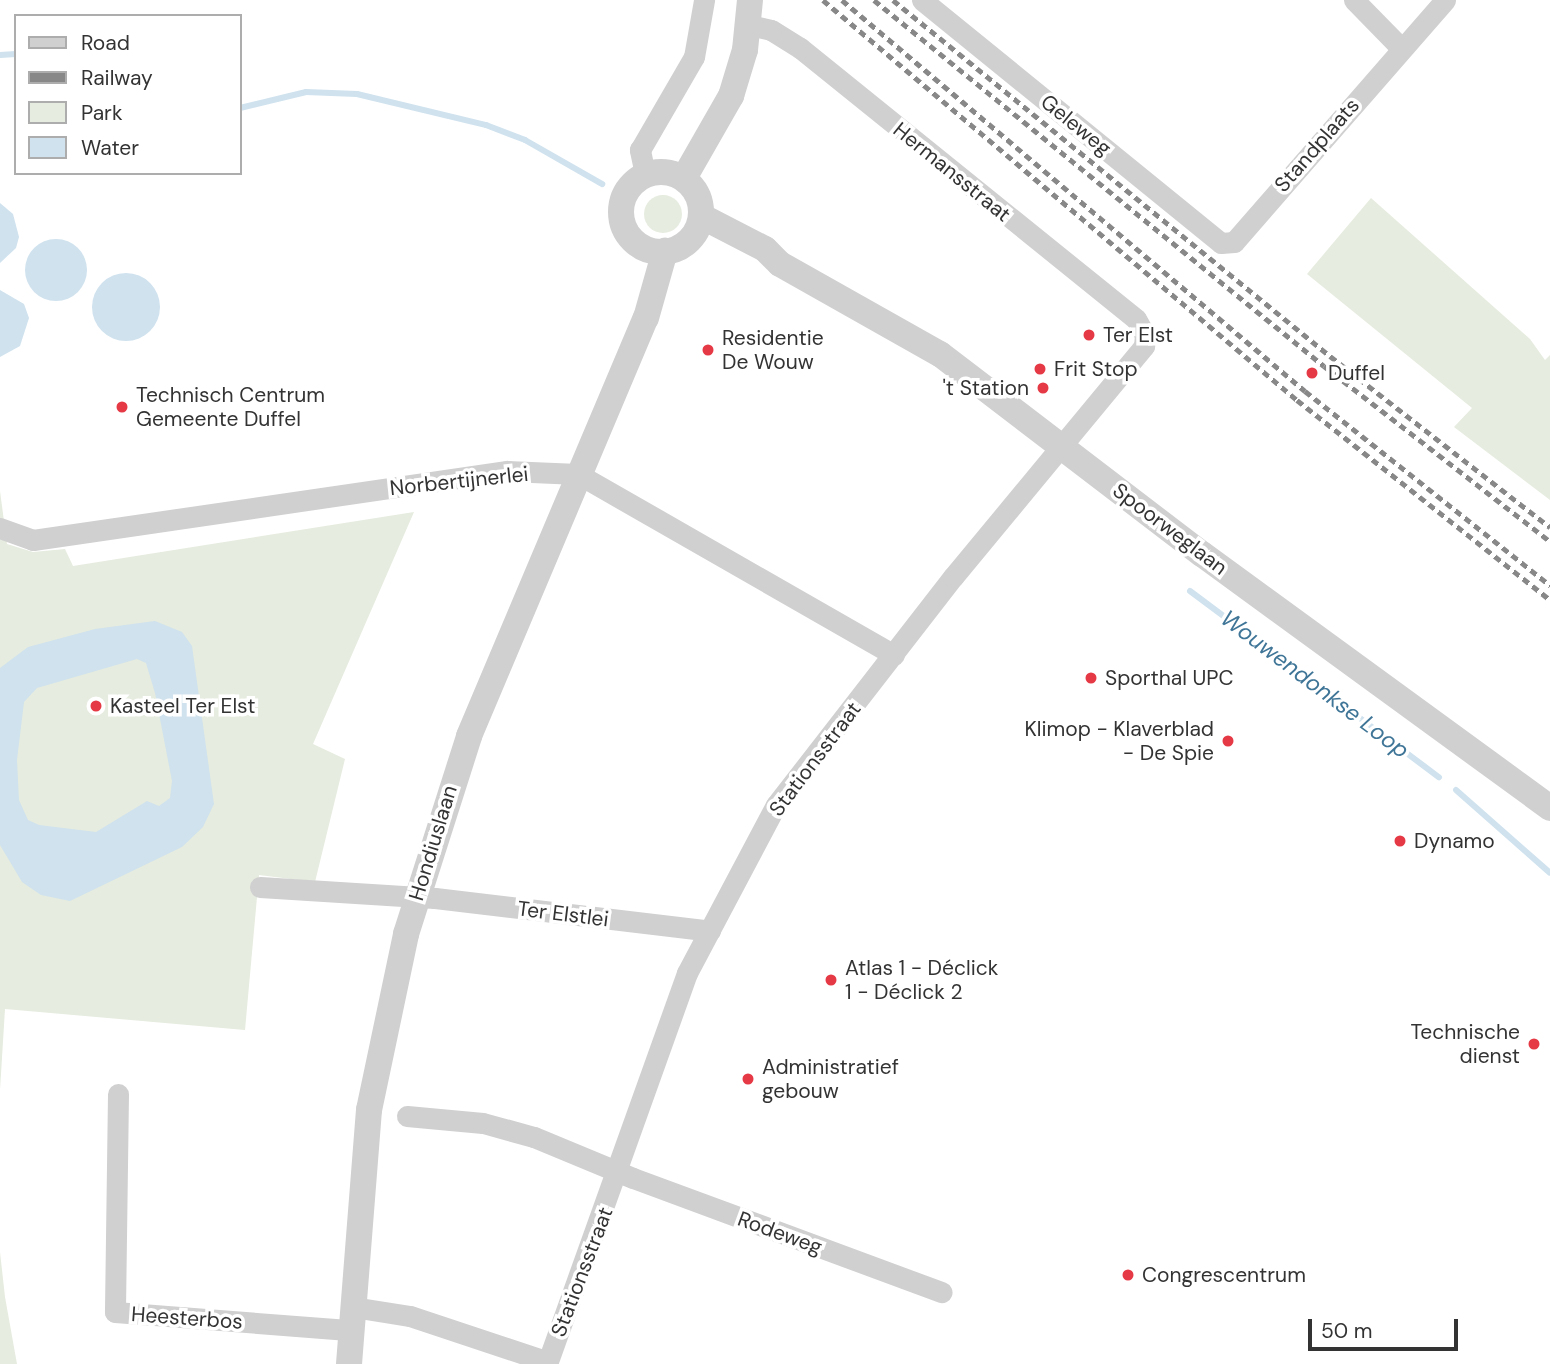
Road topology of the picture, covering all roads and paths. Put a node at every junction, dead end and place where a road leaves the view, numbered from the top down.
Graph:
1 (704, 0) edge
2 (922, 0) edge
3 (1354, 0) edge
4 (1445, 0) edge
5 (750, 12) edge
6 (1401, 48) junction
7 (645, 174) junction
8 (684, 178) junction
9 (696, 228) junction
10 (1234, 242) joint
11 (639, 245) junction
12 (665, 251) junction
13 (1145, 335) joint
14 (630, 351) junction
15 (1063, 447) junction
16 (579, 474) junction
17 (0, 528) edge
18 (894, 655) junction
19 (1550, 808) edge
20 (260, 887) dead end
21 (416, 898) junction
22 (709, 931) junction
23 (118, 1094) dead end
24 (407, 1116) dead end
25 (619, 1173) junction
26 (942, 1292) dead end
27 (352, 1319) junction
28 (547, 1363) edge
29 (349, 1364) edge

1 - 7 street
2 - 10 street, Geleweg
3 - 6 street
4 - 6 street, Standplaats
5 - 8 street
5 - 13 street, Hermansstraat
6 - 10 street, Standplaats
7 - 8 street
7 - 11 street, Hondiuslaan
8 - 9 street
9 - 12 street
9 - 15 street, Spoorweglaan
11 - 12 street
11 - 14 street, Hondiuslaan
12 - 14 street, Hondiuslaan
13 - 15 street, Stationsstraat
14 - 16 street, Hondiuslaan
15 - 18 street, Stationsstraat
15 - 19 street, Spoorweglaan
16 - 17 street, Norbertijnerlei
16 - 18 street, Norbertijnerlei
16 - 21 street, Hondiuslaan
18 - 22 street, Stationsstraat
20 - 21 street, Ter Elstlei
21 - 22 street, Ter Elstlei
21 - 27 street, Hondiuslaan
22 - 25 street, Stationsstraat
23 - 27 street, Heesterbos
24 - 25 street, Rodeweg
25 - 26 street, Rodeweg
25 - 28 street, Stationsstraat
27 - 28 street
27 - 29 street, Hondiuslaan

